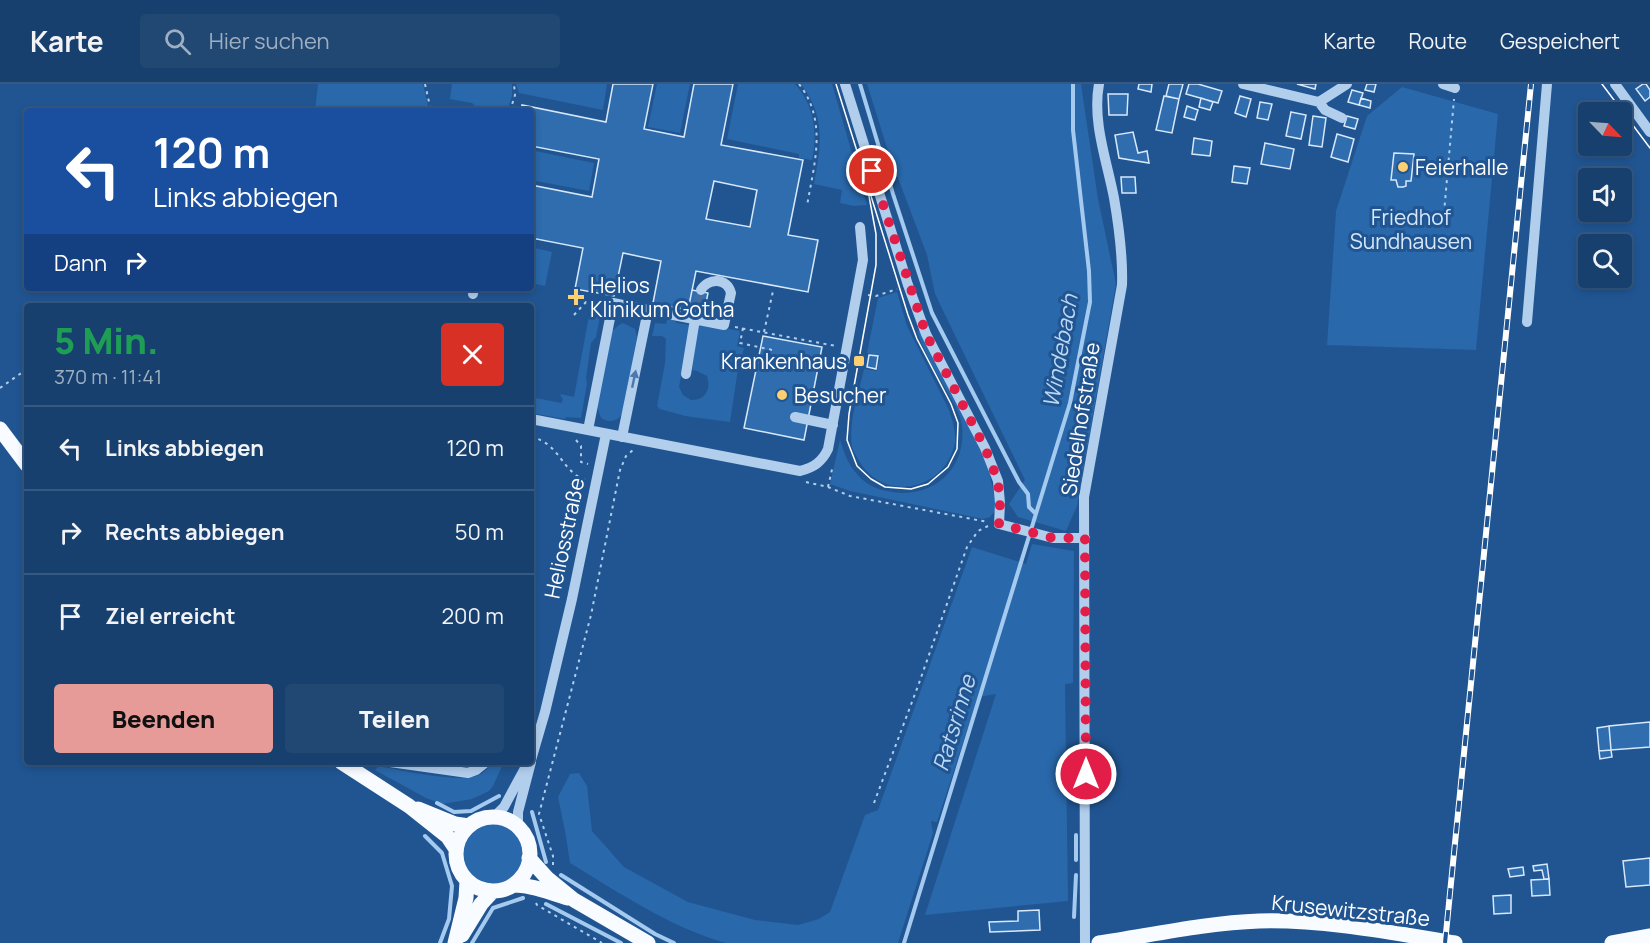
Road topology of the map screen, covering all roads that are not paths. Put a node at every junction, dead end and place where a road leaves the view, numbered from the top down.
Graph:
1 (845, 84) edge
2 (1099, 84) edge
3 (1243, 84) edge
4 (1347, 84) edge
5 (1443, 84) edge
6 (1546, 84) edge
7 (1615, 84) edge
8 (1455, 88) road end
9 (1319, 102) junction
10 (1342, 118) dead end
11 (1650, 132) edge
12 (860, 227) dead end
13 (700, 290) dead end
14 (648, 310) junction
15 (695, 319) junction
16 (1527, 322) dead end
17 (686, 374) dead end
18 (795, 417) dead end
19 (534, 420) edge
20 (832, 425) junction
21 (0, 429) edge
22 (588, 430) junction
23 (606, 434) junction
24 (621, 437) junction
25 (24, 461) edge
26 (1085, 538) junction
27 (534, 750) edge
28 (345, 765) edge
29 (411, 765) edge
30 (484, 765) edge
31 (528, 765) edge
32 (530, 765) edge
33 (409, 806) junction
34 (494, 817) junction
35 (468, 826) junction
36 (518, 827) junction
37 (456, 849) junction
38 (529, 858) junction
39 (467, 881) junction
40 (544, 883) junction
41 (514, 885) junction
42 (493, 891) junction
43 (1650, 936) edge
44 (457, 943) edge
45 (648, 943) edge
46 (1085, 943) edge
47 (1099, 943) edge
48 (1455, 943) edge
49 (1612, 943) edge

1 - 26 street
2 - 26 street, Siedelhofstraße
3 - 9 street
4 - 9 street
5 - 8 street
6 - 16 street
7 - 11 street
9 - 10 street
12 - 20 street
13 - 15 street
14 - 15 street
14 - 22 street
24 -> 14 street
15 - 17 street
18 - 20 street
19 - 22 street
20 - 24 street
21 - 25 main road
22 - 23 street
23 - 24 street
23 - 27 street, Heliosstraße
26 - 46 street, Siedelhofstraße
28 - 33 main road
29 - 30 street
31 - 34 street
32 - 36 street
33 - 35 main road
33 - 37 main road
34 - 35 main road
34 - 36 main road
35 - 37 main road
36 - 38 main road
37 - 39 main road
38 - 40 main road
38 - 41 main road
39 - 42 main road
39 - 44 main road
40 - 41 main road
40 - 45 main road
41 - 42 main road
42 - 44 main road
43 - 49 main road
47 - 48 main road, Krusewitzstraße

